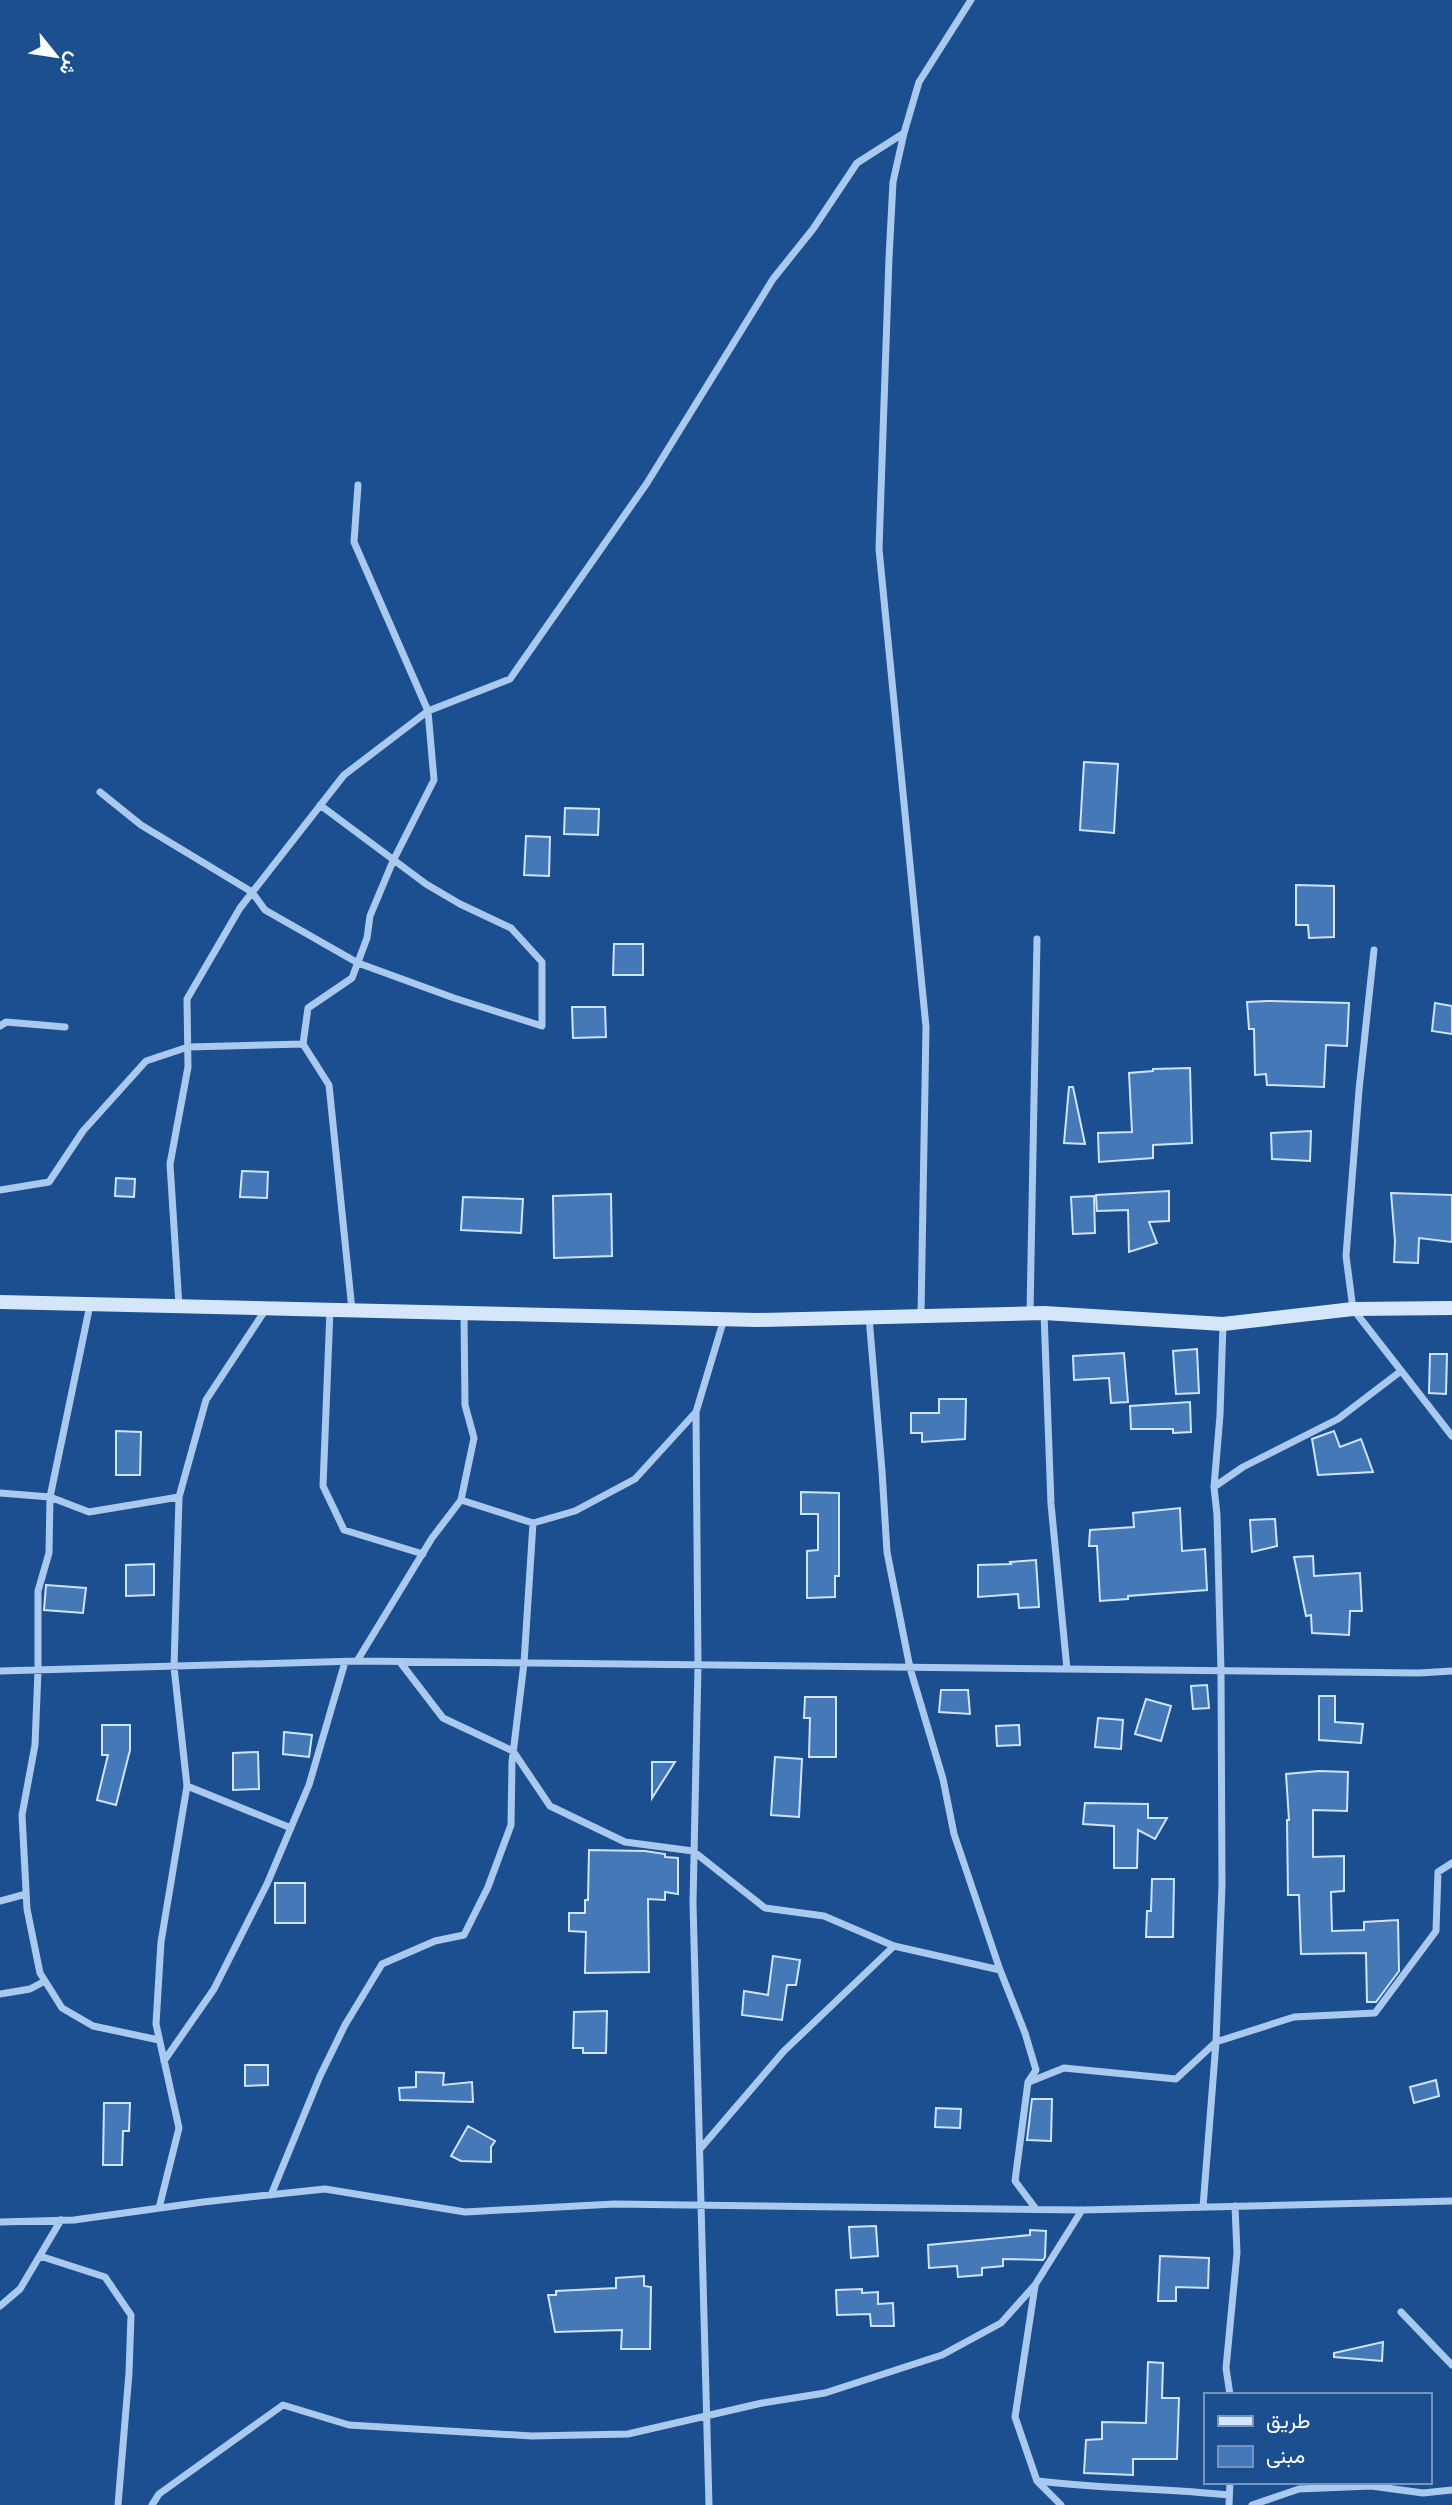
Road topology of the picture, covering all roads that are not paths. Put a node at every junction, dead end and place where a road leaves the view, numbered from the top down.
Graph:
1 (971, 0) edge
2 (904, 132) junction
3 (358, 485) dead end
4 (428, 711) junction
5 (100, 792) dead end
6 (320, 805) junction
7 (393, 861) junction
8 (252, 892) junction
9 (1037, 939) dead end
10 (1374, 950) dead end
11 (358, 963) junction
12 (0, 1026) edge
13 (65, 1027) dead end
14 (303, 1044) junction
15 (188, 1047) junction
16 (0, 1190) edge
17 (0, 1302) edge
18 (91, 1304) junction
19 (179, 1306) junction
20 (267, 1308) junction
21 (1452, 1308) edge
22 (1353, 1309) junction
23 (330, 1310) junction
24 (352, 1310) junction
25 (464, 1313) junction
26 (1037, 1313) junction
27 (921, 1315) junction
28 (869, 1316) junction
29 (724, 1319) junction
30 (1223, 1324) junction
31 (1401, 1371) junction
32 (696, 1412) junction
33 (1452, 1436) edge
34 (1214, 1487) junction
35 (0, 1493) edge
36 (50, 1497) junction
37 (179, 1497) junction
38 (461, 1500) junction
39 (533, 1523) junction
40 (422, 1554) junction
41 (357, 1661) junction
42 (345, 1662) junction
43 (400, 1662) junction
44 (524, 1664) junction
45 (698, 1666) junction
46 (174, 1667) junction
47 (910, 1668) junction
48 (1068, 1670) junction
49 (0, 1671) edge
50 (38, 1671) junction
51 (1221, 1671) junction
52 (1452, 1671) edge
53 (513, 1751) junction
54 (187, 1786) junction
55 (291, 1828) junction
56 (693, 1851) junction
57 (1452, 1863) edge
58 (26, 1894) junction
59 (0, 1901) edge
60 (894, 1946) junction
61 (1000, 1970) junction
62 (45, 1981) junction
63 (0, 1994) edge
64 (159, 2040) junction
65 (1216, 2042) junction
66 (164, 2061) junction
67 (1028, 2082) junction
68 (700, 2150) junction
69 (271, 2195) junction
70 (1452, 2201) edge
71 (702, 2205) junction
72 (1235, 2206) junction
73 (1203, 2207) junction
74 (159, 2208) junction
75 (1037, 2209) junction
76 (1082, 2210) junction
77 (61, 2220) junction
78 (0, 2222) edge
79 (40, 2256) junction
80 (1035, 2285) junction
81 (0, 2306) edge
82 (1401, 2312) dead end
83 (1452, 2365) edge
84 (1230, 2393) edge
85 (708, 2415) junction
86 (1037, 2480) junction
87 (1230, 2484) edge
88 (1452, 2490) edge
89 (1229, 2494) junction
90 (118, 2505) edge
91 (152, 2505) edge
92 (709, 2505) edge
93 (1060, 2505) edge
94 (1229, 2505) edge
95 (1252, 2505) edge

1 - 2 street
2 - 4 street
2 - 27 street
3 - 4 street
4 - 6 street
4 - 7 street
5 - 8 street
6 - 7 street
6 - 8 street
7 - 11 street
7 - 11 street
8 - 11 street
8 - 15 street
9 - 26 street
10 - 22 street
11 - 14 street
12 - 13 street
14 - 15 street
14 - 24 street
15 - 16 street
15 - 19 street
17 - 18 main road
18 - 19 main road
18 - 36 street
19 - 20 main road
20 - 23 main road
20 - 37 street
21 - 22 main road
22 - 30 main road
22 - 31 street
23 - 24 main road
23 - 40 street
24 - 25 main road
25 - 29 main road
25 - 38 street
26 - 27 main road
26 - 30 main road
26 - 48 street
27 - 28 main road
28 - 29 main road
28 - 47 street
29 - 32 street
30 - 34 street
31 - 33 street
31 - 34 street
32 - 39 street
32 - 45 street
34 - 51 street
35 - 36 street
36 - 37 street
36 - 50 street
37 - 46 street
38 - 39 street
38 - 40 street
39 - 44 street
40 - 41 street
41 - 42 street
41 - 43 street
42 - 46 street
42 - 55 street
43 - 44 street
43 - 53 street
44 - 45 street
44 - 53 street
45 - 47 street
45 - 56 street
46 - 50 street
46 - 54 street
47 - 48 street
47 - 61 street
48 - 51 street
49 - 50 street
50 - 58 street
51 - 52 street
51 - 65 street
53 - 56 street
53 - 69 street
54 - 55 street
54 - 64 street
55 - 66 street
56 - 60 street
56 - 68 street
57 - 65 street
58 - 59 street
58 - 62 street
60 - 61 street
60 - 68 street
61 - 67 street
62 - 63 street
62 - 64 street
64 - 66 street
65 - 67 street
65 - 73 street
66 - 74 street
67 - 75 street
68 - 71 street
69 - 71 street
69 - 74 street
70 - 72 street
71 - 75 street
71 - 85 street
72 - 73 street
72 - 84 street
73 - 76 street
74 - 77 street
75 - 76 street
76 - 80 street
77 - 78 street
77 - 79 street
79 - 81 street
79 - 90 street
80 - 85 street
80 - 86 street
82 - 83 street
85 - 91 street
85 - 92 street
86 - 89 street
86 - 93 street
87 - 89 street
88 - 95 street
89 - 94 street

